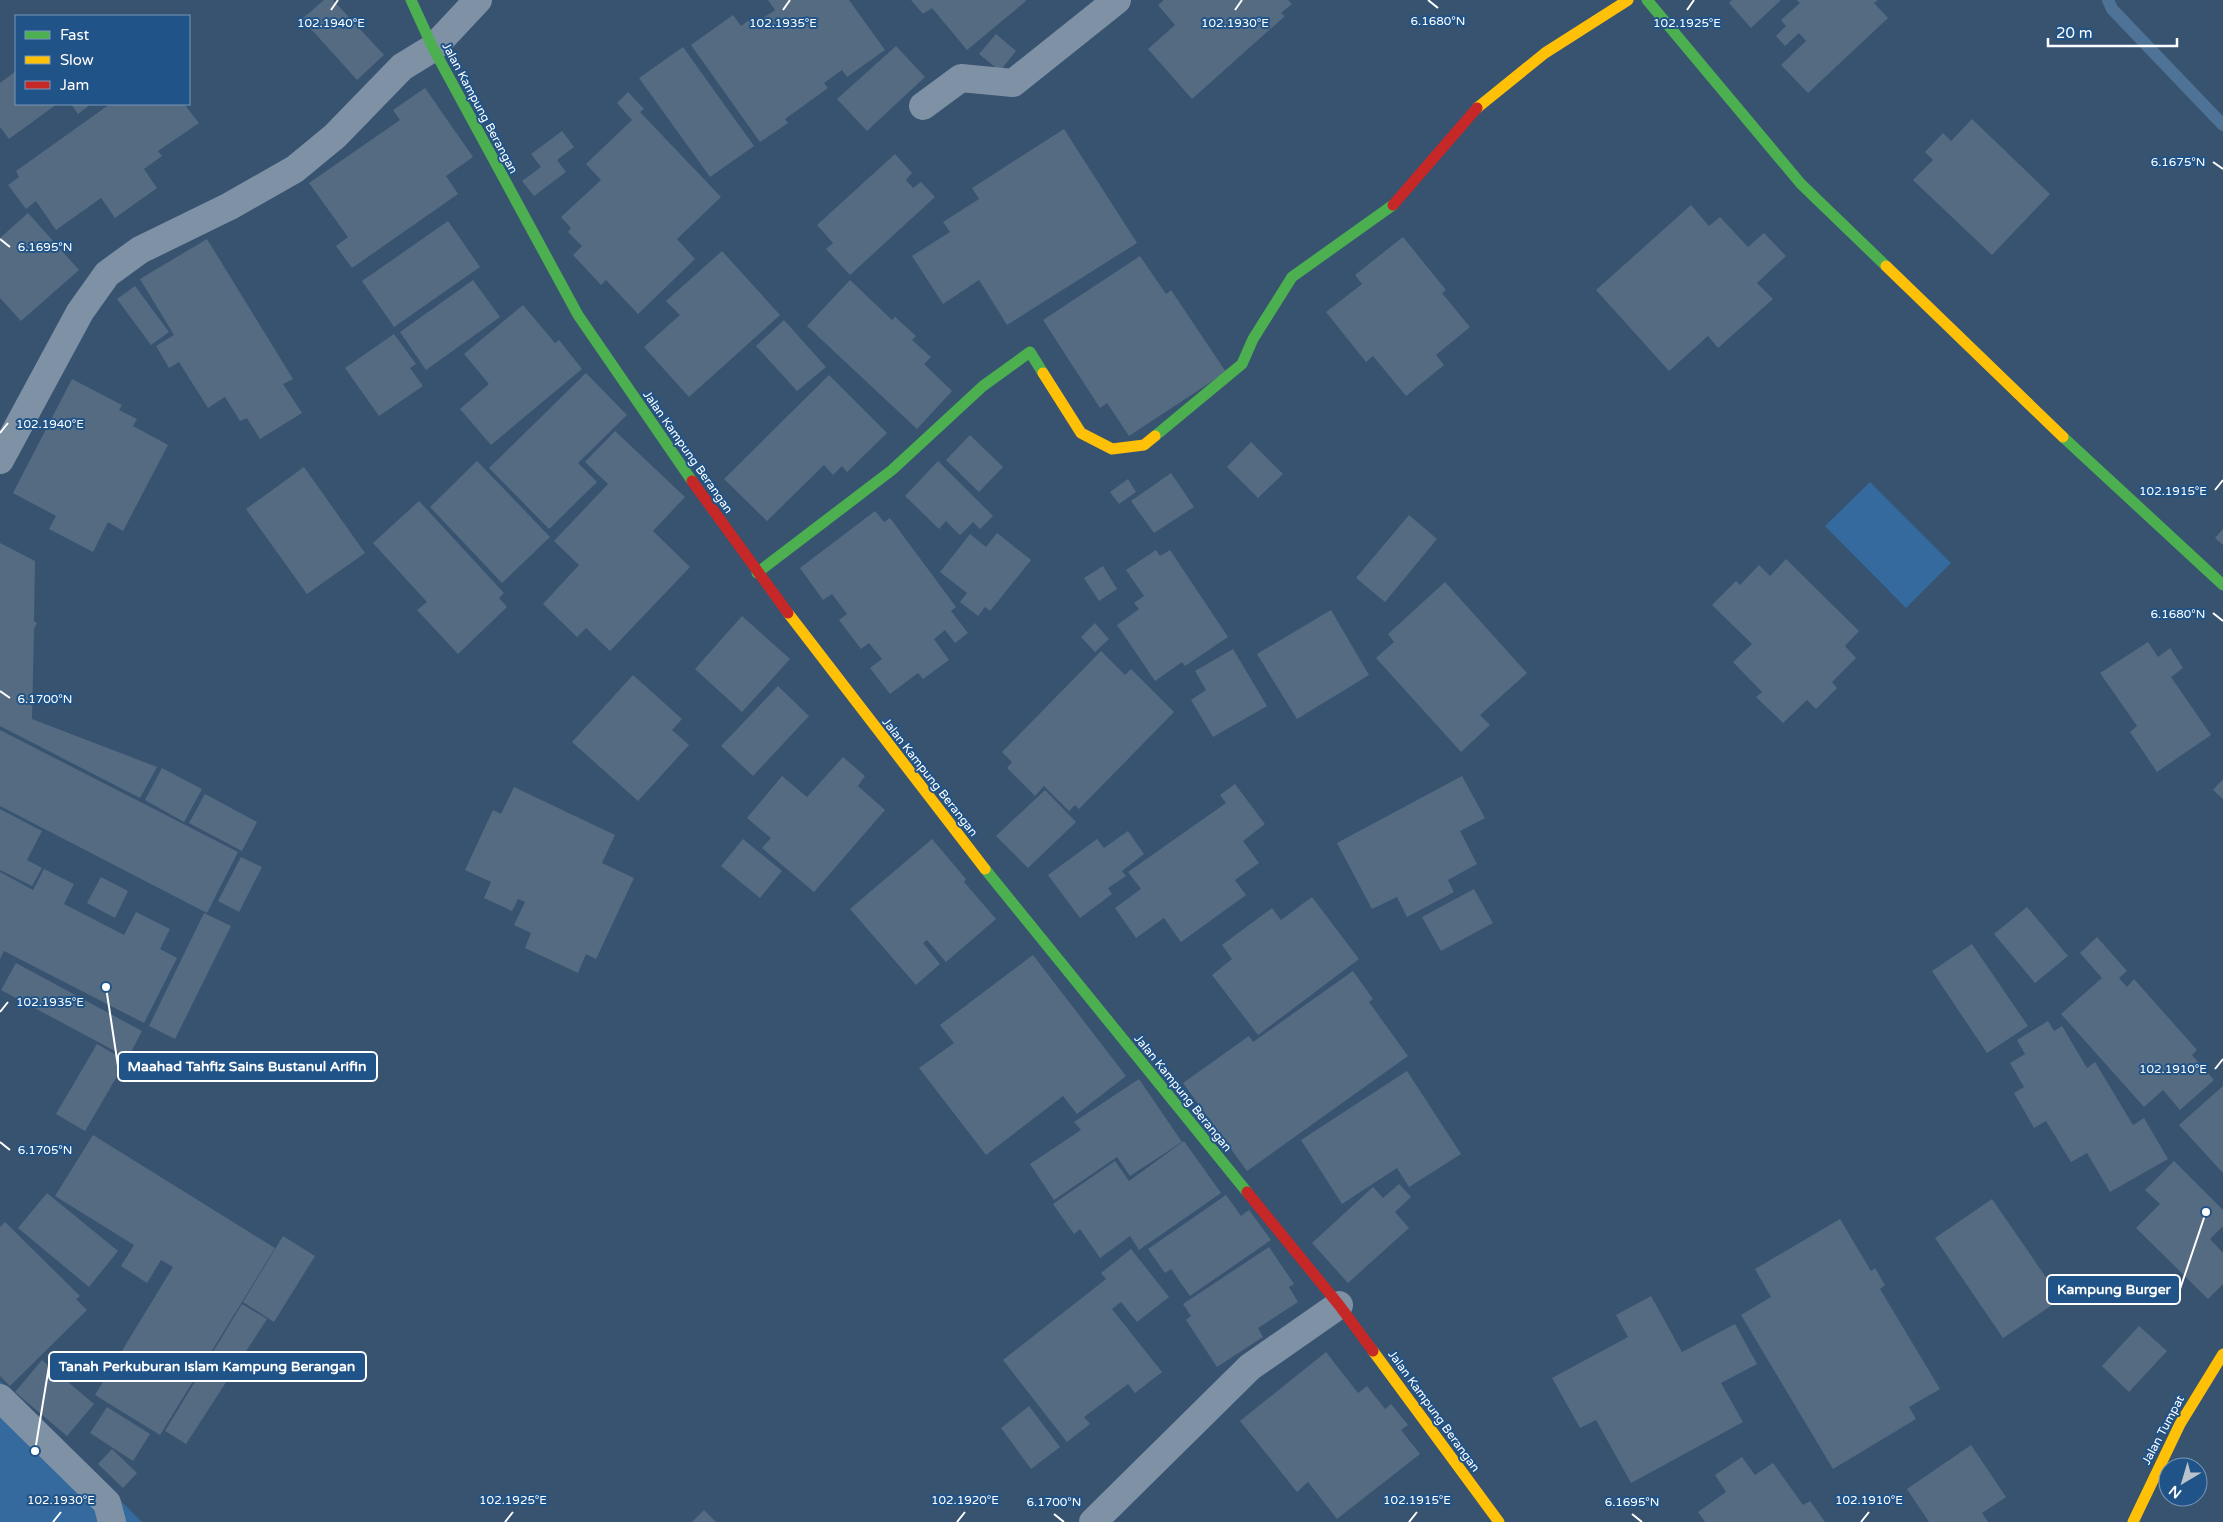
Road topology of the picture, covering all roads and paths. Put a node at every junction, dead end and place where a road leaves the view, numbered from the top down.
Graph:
1 (411, 0) edge
2 (478, 0) edge
3 (1117, 0) edge
4 (1628, 0) edge
5 (1647, 0) edge
6 (433, 48) junction
7 (923, 106) dead end
8 (0, 460) edge
9 (757, 573) junction
10 (2223, 585) edge
11 (1339, 1305) junction
12 (2223, 1354) edge
13 (0, 1398) edge
14 (112, 1522) edge
15 (1093, 1522) edge
16 (1499, 1522) edge
17 (2133, 1522) edge

1 - 6 street, Jalan Kampung Berangan
2 - 6 street
3 - 7 street
4 - 9 street
5 - 10 street
6 - 8 street
6 - 9 street, Jalan Kampung Berangan
9 - 11 street, Jalan Kampung Berangan
11 - 15 street
11 - 16 street, Jalan Kampung Berangan
12 - 17 street, Jalan Tumpat
13 - 14 street

